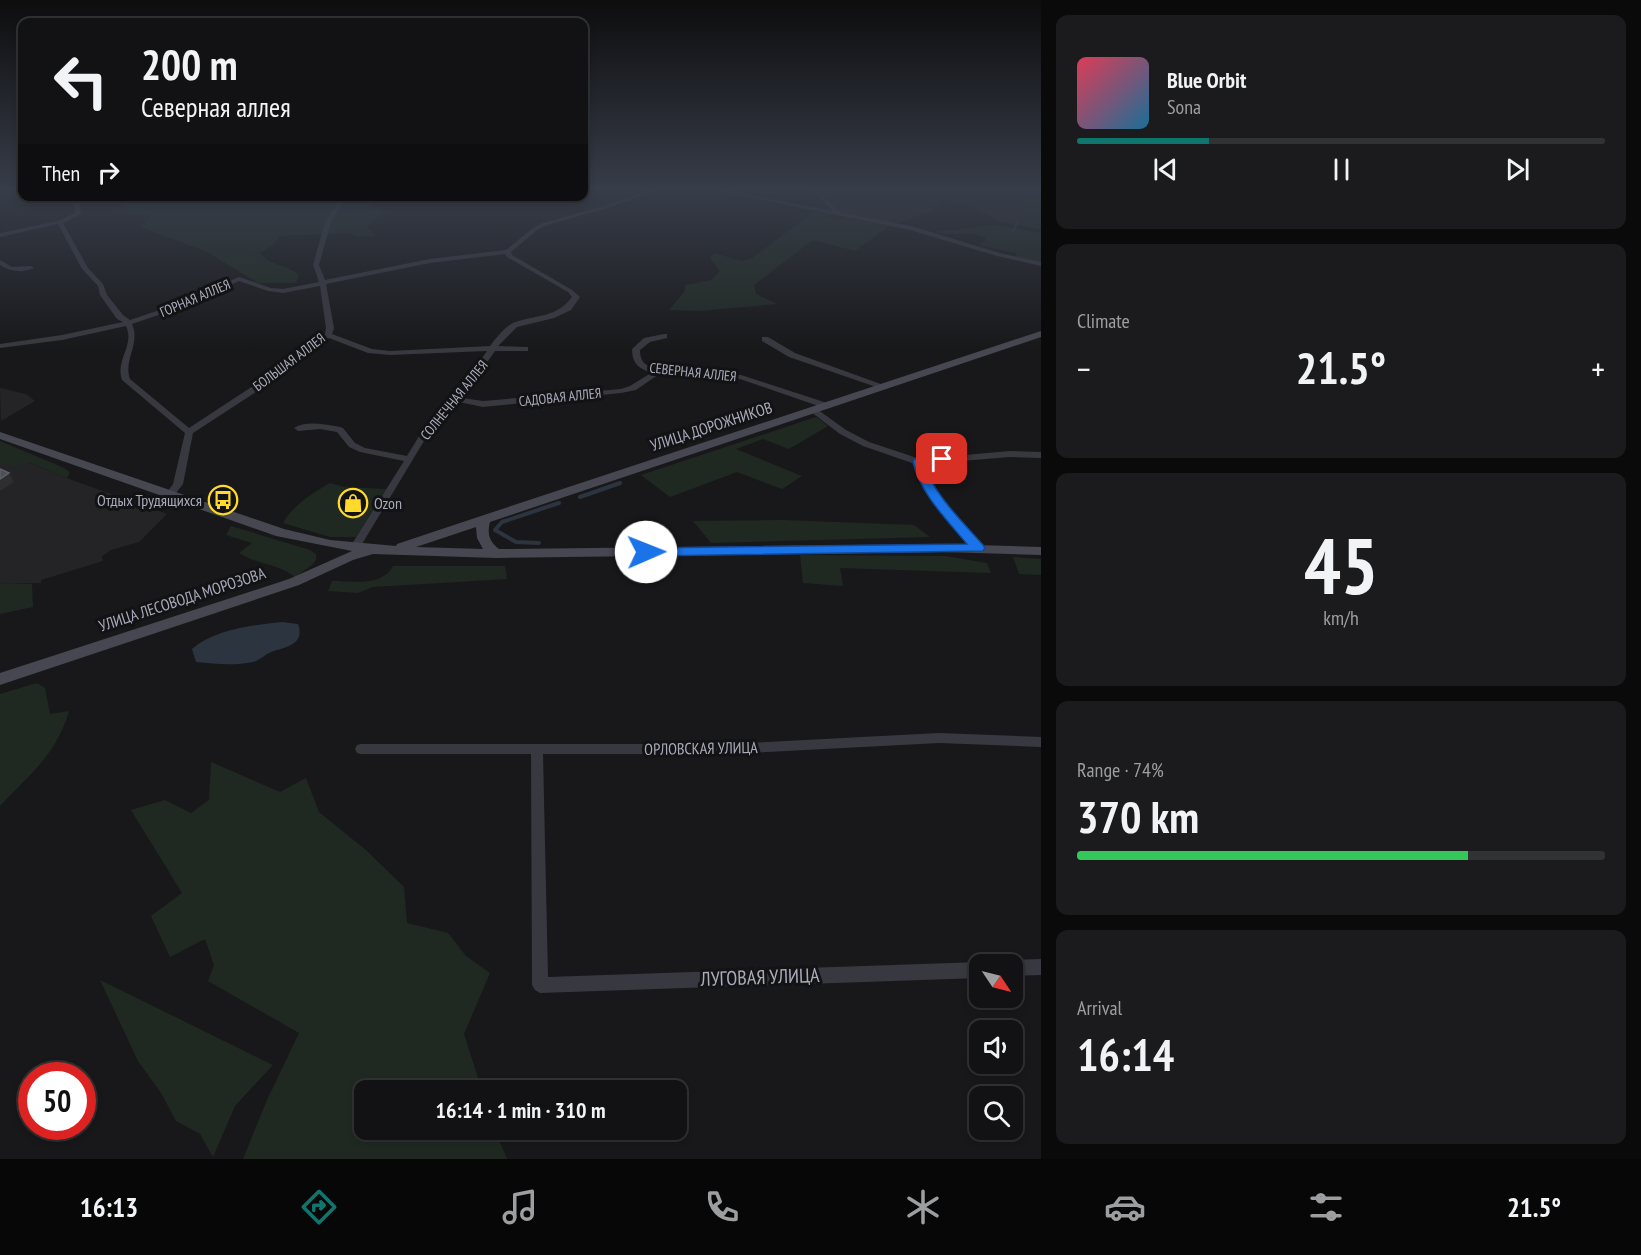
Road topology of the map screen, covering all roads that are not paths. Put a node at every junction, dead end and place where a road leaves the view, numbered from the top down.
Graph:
1 (71, 242) edge
2 (322, 242) edge
3 (520, 242) edge
4 (957, 242) edge
5 (508, 252) junction
6 (0, 262) edge
7 (1041, 264) edge
8 (31, 268) dead end
9 (323, 284) junction
10 (128, 322) junction
11 (1041, 334) edge
12 (328, 335) junction
13 (664, 336) dead end
14 (765, 339) dead end
15 (0, 346) edge
16 (493, 349) junction
17 (525, 350) dead end
18 (657, 372) junction
19 (885, 387) junction
20 (458, 399) junction
21 (820, 408) junction
22 (298, 428) dead end
23 (189, 432) junction
24 (0, 435) edge
25 (1041, 455) edge
26 (409, 459) junction
27 (919, 462) junction
28 (170, 495) junction
29 (485, 519) junction
30 (330, 544) junction
31 (355, 547) junction
32 (978, 548) junction
33 (373, 550) junction
34 (392, 550) junction
35 (1041, 551) edge
36 (496, 554) junction
37 (321, 569) junction
38 (0, 679) edge
39 (1041, 742) edge
40 (361, 749) dead end
41 (537, 750) junction
42 (1023, 968) edge
43 (1041, 968) edge
44 (969, 970) edge

1 - 10 street
2 - 9 street, БОЛЬШАЯ АЛЛЕЯ
3 - 5 street
4 - 7 street
5 - 9 street, ГОРНАЯ АЛЛЕЯ
5 - 16 street, СОЛНЕЧНАЯ АЛЛЕЯ
6 - 8 street
9 - 10 street, ГОРНАЯ АЛЛЕЯ
9 - 12 street, БОЛЬШАЯ АЛЛЕЯ
10 - 15 street, ГОРНАЯ АЛЛЕЯ
10 - 23 street
11 - 19 main road, УЛИЦА ДОРОЖНИКОВ
12 - 16 street
12 - 23 street, БОЛЬШАЯ АЛЛЕЯ
13 - 18 street, СЕВЕРНАЯ АЛЛЕЯ
14 - 19 street
16 - 17 street
16 - 20 street, СОЛНЕЧНАЯ АЛЛЕЯ
18 - 20 street, САДОВАЯ АЛЛЕЯ
18 - 21 street, СЕВЕРНАЯ АЛЛЕЯ
19 - 21 main road, УЛИЦА ДОРОЖНИКОВ
20 - 26 street, СОЛНЕЧНАЯ АЛЛЕЯ
21 - 27 street, СЕВЕРНАЯ АЛЛЕЯ
21 - 29 main road, УЛИЦА ДОРОЖНИКОВ
22 - 26 street
23 - 28 street
24 - 28 main road
25 - 27 street
26 - 31 street, СОЛНЕЧНАЯ АЛЛЕЯ
27 - 32 street
28 - 30 main road
29 - 34 main road, УЛИЦА ДОРОЖНИКОВ
29 - 36 main road
30 - 31 main road
30 - 37 main road
31 - 33 main road
32 - 35 main road
32 - 36 main road
33 - 34 main road
33 - 37 main road, УЛИЦА ЛЕСОВОДА МОРОЗОВА
34 - 36 main road
37 - 38 main road, УЛИЦА ЛЕСОВОДА МОРОЗОВА
39 - 41 street, ОРЛОВСКАЯ УЛИЦА
40 - 41 street, ОРЛОВСКАЯ УЛИЦА
41 - 44 street, ЛУГОВАЯ УЛИЦА
42 - 43 street

